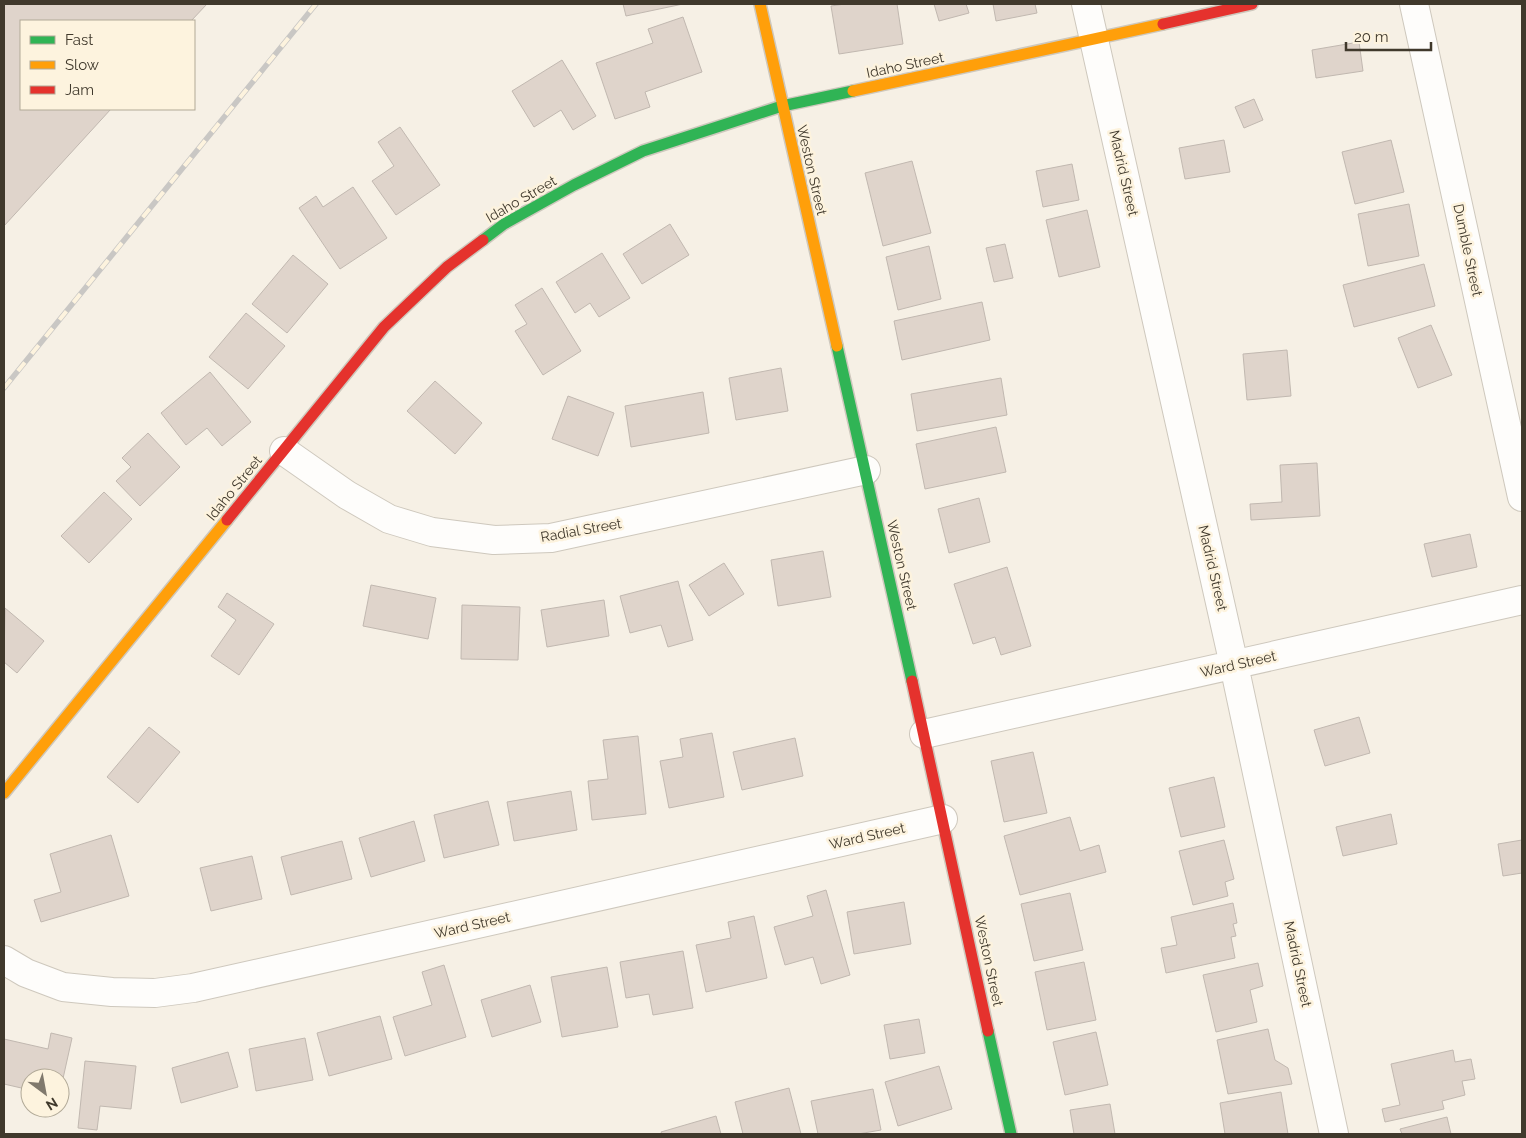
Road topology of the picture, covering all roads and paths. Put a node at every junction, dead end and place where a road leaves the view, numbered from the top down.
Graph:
1 (760, 4) edge
2 (1086, 4) edge
3 (1252, 4) edge
4 (1414, 4) edge
5 (1094, 40) junction
6 (782, 106) junction
7 (284, 451) junction
8 (866, 470) junction
9 (1522, 497) edge
10 (1522, 600) edge
11 (1234, 665) junction
12 (924, 734) junction
13 (4, 793) edge
14 (942, 819) junction
15 (4, 960) edge
16 (1011, 1134) edge
17 (1334, 1134) edge

1 - 6 street, Weston Street
2 - 5 street, Madrid Street
3 - 5 street, Idaho Street
4 - 9 street, Dumble Street
5 - 6 street, Idaho Street
5 - 11 street, Madrid Street
6 - 7 street, Idaho Street
6 - 8 street, Weston Street
7 - 8 street, Radial Street
7 - 13 street, Idaho Street
8 - 12 street, Weston Street
10 - 11 street, Ward Street
11 - 12 street, Ward Street
11 - 17 street, Madrid Street
12 - 14 street, Weston Street
14 - 15 street, Ward Street
14 - 16 street, Weston Street

